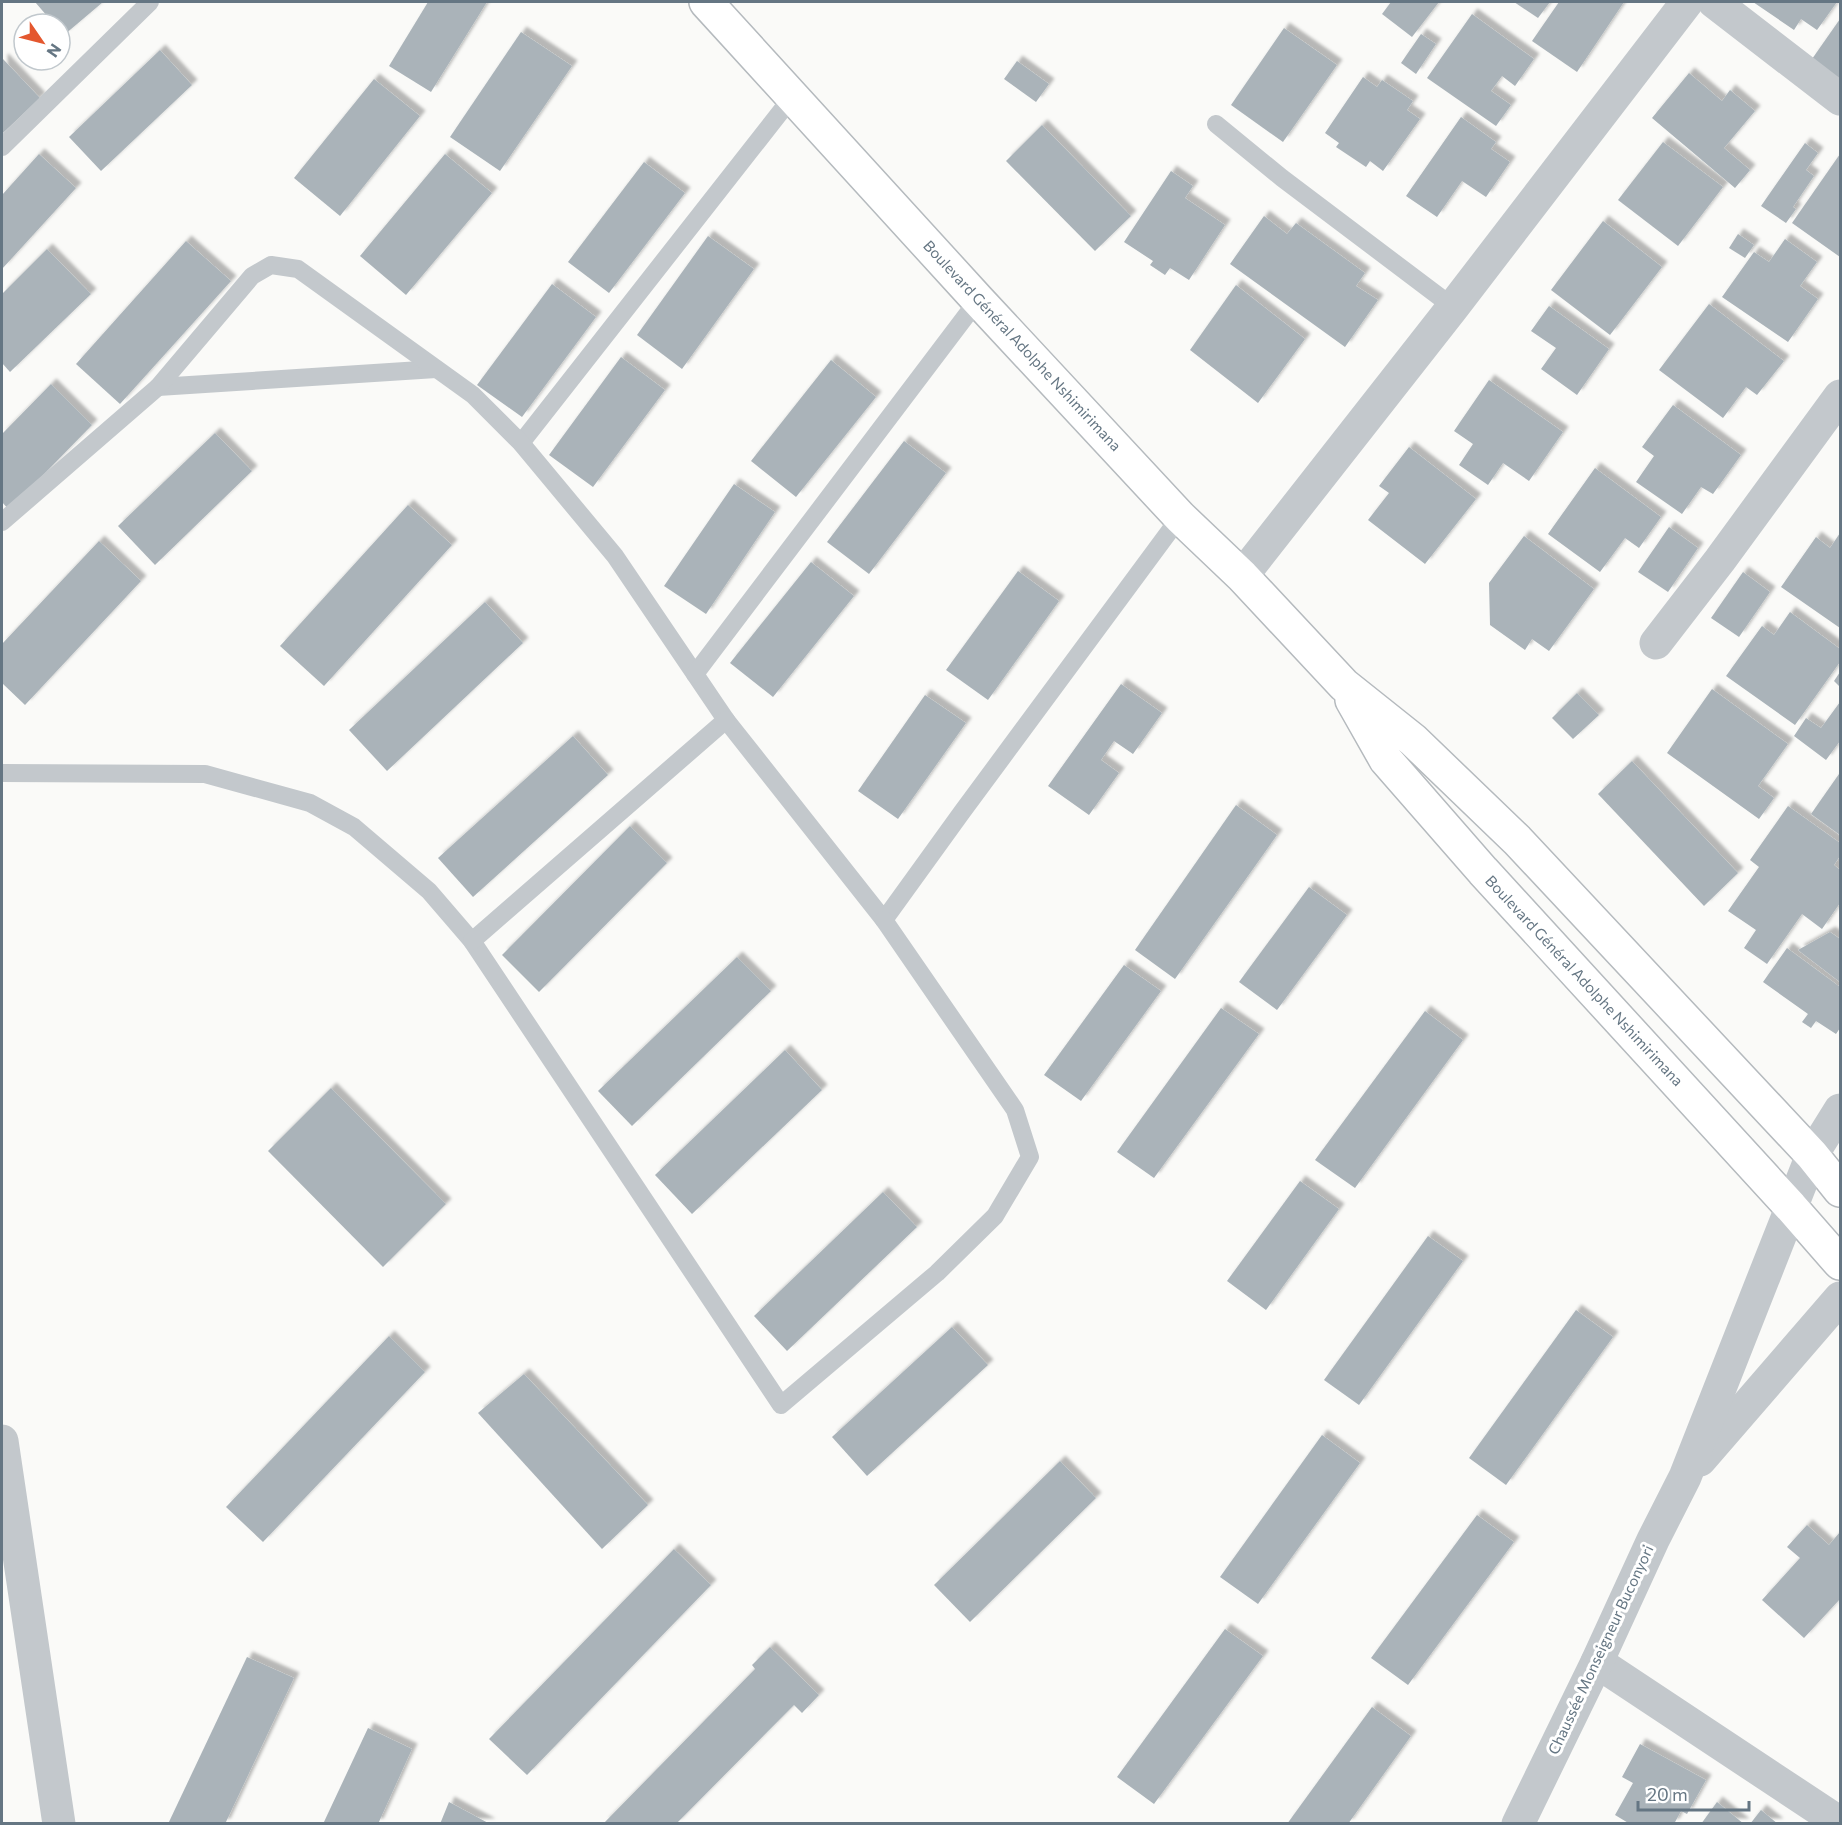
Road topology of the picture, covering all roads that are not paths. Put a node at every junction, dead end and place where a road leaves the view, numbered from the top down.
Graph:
1 (150, 2) edge
2 (706, 2) edge
3 (1688, 2) edge
4 (1714, 2) edge
5 (793, 96) junction
6 (1840, 99) edge
7 (1216, 124) dead end
8 (2, 147) edge
9 (978, 300) junction
10 (1453, 307) junction
11 (436, 369) junction
12 (158, 387) junction
13 (1840, 396) edge
14 (521, 443) junction
15 (1180, 517) junction
16 (2, 522) edge
17 (1242, 576) junction
18 (1656, 643) dead end
19 (695, 674) junction
20 (1344, 685) junction
21 (726, 720) junction
22 (2, 773) edge
23 (884, 920) junction
24 (472, 941) junction
25 (1840, 1110) edge
26 (1812, 1155) junction
27 (1840, 1190) edge
28 (1791, 1207) junction
29 (1840, 1263) edge
30 (1840, 1298) edge
31 (2, 1441) edge
32 (1685, 1477) junction
33 (1597, 1662) junction
34 (1840, 1823) edge
35 (59, 1824) edge
36 (1518, 1824) edge

1 - 8 lane
2 - 5 main road, Boulevard Général Adolphe Nshimirimana
3 - 10 street
4 - 6 street
5 - 9 main road, Boulevard Général Adolphe Nshimirimana
5 - 14 lane
7 - 10 lane
9 - 15 main road, Boulevard Général Adolphe Nshimirimana
9 - 19 lane
10 - 17 street
11 - 12 lane
11 - 12 lane
11 - 14 lane
12 - 16 lane
13 - 18 street
14 - 19 lane
15 - 17 main road, Boulevard Général Adolphe Nshimirimana
15 - 23 lane
17 - 20 main road, Boulevard Général Adolphe Nshimirimana
19 - 21 lane
20 - 26 main road, Boulevard Général Adolphe Nshimirimana
20 - 28 main road, Boulevard Général Adolphe Nshimirimana
21 - 23 lane
21 - 24 lane
22 - 24 lane
23 - 24 lane
25 - 26 street, Chaussée Monseigneur Buconyori
26 - 27 main road, Boulevard Général Adolphe Nshimirimana
26 - 28 street, Chaussée Monseigneur Buconyori
28 - 29 main road, Boulevard Général Adolphe Nshimirimana
28 - 32 street, Chaussée Monseigneur Buconyori
30 - 32 street, Chaussée Monseigneur Buconyori
31 - 35 street
32 - 33 street, Chaussée Monseigneur Buconyori
33 - 34 street
33 - 36 street, Chaussée Monseigneur Buconyori

